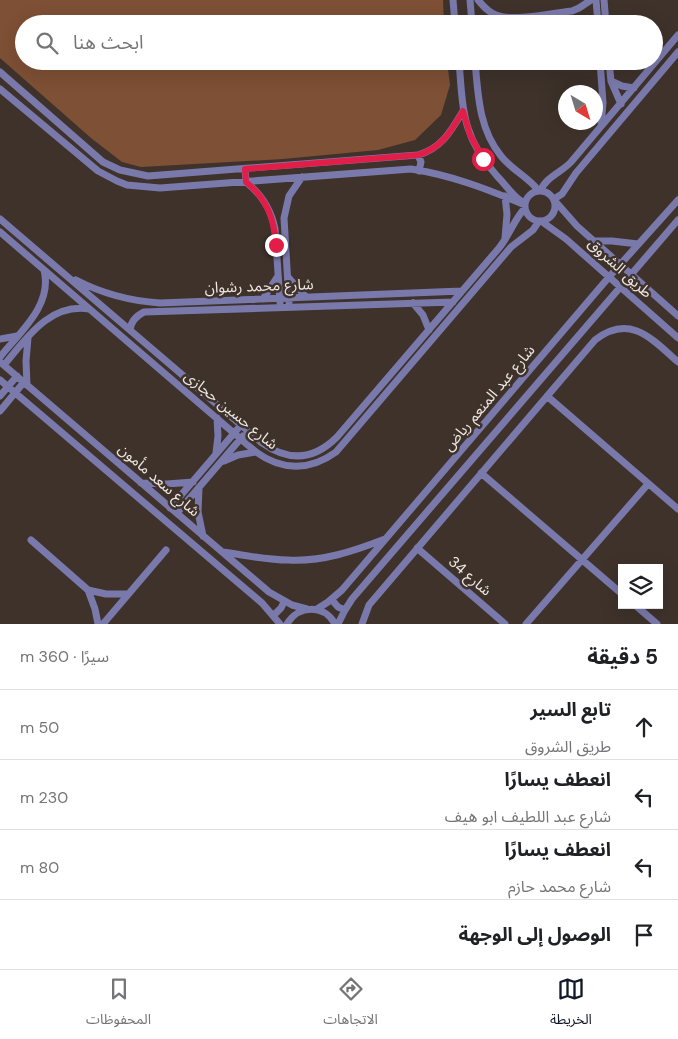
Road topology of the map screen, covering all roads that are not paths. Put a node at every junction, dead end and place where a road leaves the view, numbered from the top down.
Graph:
1 (453, 0) edge
2 (470, 0) edge
3 (478, 0) edge
4 (591, 0) edge
5 (596, 0) edge
6 (604, 0) edge
7 (454, 15) edge
8 (471, 15) edge
9 (496, 15) edge
10 (539, 15) edge
11 (597, 15) edge
12 (605, 15) edge
13 (678, 35) edge
14 (678, 52) edge
15 (663, 53) edge
16 (459, 70) edge
17 (476, 70) edge
18 (601, 70) edge
19 (610, 70) edge
20 (649, 70) edge
21 (663, 70) edge
22 (663, 70) edge
23 (0, 72) edge
24 (611, 81) junction
25 (602, 85) edge
26 (634, 88) junction
27 (0, 89) edge
28 (621, 104) junction
29 (463, 111) junction
30 (603, 125) edge
31 (598, 130) edge
32 (418, 155) junction
33 (245, 169) junction
34 (419, 171) junction
35 (302, 178) junction
36 (246, 182) junction
37 (540, 190) junction
38 (504, 196) junction
39 (555, 200) junction
40 (678, 200) edge
41 (525, 205) junction
42 (0, 219) edge
43 (678, 220) edge
44 (540, 221) junction
45 (0, 232) edge
46 (505, 240) junction
47 (594, 241) junction
48 (638, 244) junction
49 (45, 258) junction
50 (620, 264) junction
51 (41, 268) junction
52 (63, 272) junction
53 (630, 274) junction
54 (287, 275) junction
55 (278, 276) junction
56 (609, 277) junction
57 (619, 286) junction
58 (462, 291) junction
59 (306, 297) junction
60 (289, 298) junction
61 (263, 299) junction
62 (280, 299) junction
63 (454, 300) junction
64 (412, 303) junction
65 (462, 304) junction
66 (289, 307) junction
67 (280, 308) junction
68 (90, 310) junction
69 (678, 316) edge
70 (130, 330) junction
71 (429, 330) junction
72 (17, 336) junction
73 (28, 337) junction
74 (678, 338) edge
75 (0, 339) edge
76 (0, 356) edge
77 (678, 362) edge
78 (2, 363) edge
79 (17, 376) junction
80 (0, 380) edge
81 (26, 384) junction
82 (8, 387) junction
83 (16, 393) junction
84 (0, 396) edge
85 (547, 396) junction
86 (0, 411) edge
87 (217, 418) junction
88 (241, 425) junction
89 (248, 431) junction
90 (480, 431) junction
91 (234, 432) junction
92 (241, 439) junction
93 (489, 439) junction
94 (256, 452) junction
95 (216, 454) junction
96 (221, 462) junction
97 (481, 473) junction
98 (193, 482) junction
99 (141, 483) junction
100 (648, 484) junction
101 (199, 488) junction
102 (170, 508) junction
103 (678, 509) edge
104 (177, 513) junction
105 (203, 536) junction
106 (386, 539) junction
107 (31, 540) dead end
108 (417, 548) junction
109 (166, 550) dead end
110 (223, 552) junction
111 (582, 560) junction
112 (88, 590) junction
113 (618, 591) edge
114 (128, 594) junction
115 (332, 600) junction
116 (284, 602) junction
117 (307, 609) junction
118 (317, 609) junction
119 (640, 609) edge
120 (345, 610) junction
121 (274, 615) junction
122 (98, 624) edge
123 (103, 624) edge
124 (280, 624) edge
125 (287, 624) edge
126 (337, 624) edge
127 (362, 624) edge
128 (505, 624) edge
129 (526, 624) edge
130 (657, 624) edge

1 - 7 street
2 - 8 street
3 - 9 street
4 - 10 street
5 - 11 street
6 - 12 street
13 - 15 street
14 - 22 street
16 - 29 street
17 - 37 street
18 - 25 street
19 - 24 street
20 - 26 street
21 - 39 street
23 - 33 street
24 - 26 street
24 - 28 street
26 - 28 street
27 - 36 street
28 - 30 street
29 - 32 street
29 - 41 street
31 - 37 street
32 - 33 street
32 - 34 street
33 - 36 street
34 - 35 street
34 - 38 street
35 - 36 street
35 - 54 street
36 - 55 street
37 - 39 street
37 - 41 street
38 - 41 street
38 - 46 street
39 - 44 street
39 - 47 street, طريق الشروق
40 - 48 street, شارع عبد المنعم رياض
41 - 44 street
41 - 46 street, شارع حسين حجازى
42 - 49 street, شارع حسين حجازى
43 - 53 street, شارع عبد المنعم رياض
44 - 56 street, طريق الشروق
44 - 65 street, شارع حسين حجازى
45 - 51 street, شارع حسين حجازى
46 - 58 street, شارع حسين حجازى
47 - 48 street
47 - 50 street, طريق الشروق
48 - 50 street, شارع عبد المنعم رياض
49 - 51 street
49 - 52 street, شارع حسين حجازى
50 - 53 street, طريق الشروق
50 - 56 street, شارع عبد المنعم رياض
51 - 68 street, شارع حسين حجازى
51 - 72 street
52 - 61 street, شارع محمد رشوان
52 - 70 street, شارع حسين حجازى
53 - 57 street, شارع عبد المنعم رياض
53 - 69 street, طريق الشروق
54 - 59 street
54 - 60 street
55 - 61 street
55 - 62 street
56 - 57 street, طريق الشروق
56 - 90 street, شارع عبد المنعم رياض
57 - 74 street, طريق الشروق
57 - 93 street, شارع عبد المنعم رياض
58 - 59 street, شارع محمد رشوان
58 - 63 street, شارع حسين حجازى
59 - 60 street, شارع محمد رشوان
60 - 62 street, شارع محمد رشوان
60 - 66 street
61 - 62 street, شارع محمد رشوان
62 - 67 street
63 - 64 street, شارع محمد رشوان
63 - 65 street
63 - 71 street, شارع حسين حجازى
64 - 66 street, شارع محمد رشوان
64 - 71 street
65 - 94 street, شارع حسين حجازى
66 - 67 street, شارع محمد رشوان
67 - 70 street, شارع محمد رشوان
68 - 73 street
68 - 87 street, شارع حسين حجازى
70 - 88 street, شارع حسين حجازى
71 - 89 street, شارع حسين حجازى
72 - 75 street
72 - 76 street
73 - 78 street
73 - 81 street
77 - 85 street
78 - 79 street, شارع سعد مأمون
79 - 81 street, شارع سعد مأمون
79 - 82 street
80 - 82 street, شارع سعد مأمون
81 - 83 street
81 - 99 street, شارع سعد مأمون
82 - 83 street, شارع سعد مأمون
82 - 84 street
83 - 86 street
83 - 121 street, شارع سعد مأمون
85 - 97 street
85 - 100 street
87 - 91 street, شارع حسين حجازى
87 - 95 street
88 - 89 street, شارع حسين حجازى
88 - 91 street
89 - 92 street
90 - 93 street
90 - 106 street, شارع عبد المنعم رياض
91 - 92 street, شارع حسين حجازى
91 - 95 street
92 - 94 street, شارع حسين حجازى
92 - 96 street
93 - 120 street, شارع عبد المنعم رياض
94 - 96 street
95 - 98 street
96 - 101 street
97 - 108 street
97 - 111 street
98 - 99 street
98 - 102 street
99 - 102 street, شارع سعد مأمون
100 - 103 street
100 - 111 street
101 - 104 street
101 - 105 street
102 - 104 street, شارع سعد مأمون
104 - 105 street, شارع سعد مأمون
105 - 110 street, شارع سعد مأمون
106 - 110 street
106 - 115 street, شارع عبد المنعم رياض
107 - 112 street
108 - 127 street
108 - 128 street, شارع 34
109 - 114 street
110 - 116 street, شارع سعد مأمون
111 - 113 street
111 - 129 street
112 - 114 street
112 - 122 street
114 - 123 street
115 - 118 street, شارع عبد المنعم رياض
115 - 120 street
116 - 117 street, شارع سعد مأمون
116 - 121 street
117 - 118 street, شارع سعد مأمون
117 - 125 street
118 - 126 street
119 - 130 street
120 - 126 street, شارع عبد المنعم رياض
121 - 124 street, شارع سعد مأمون

